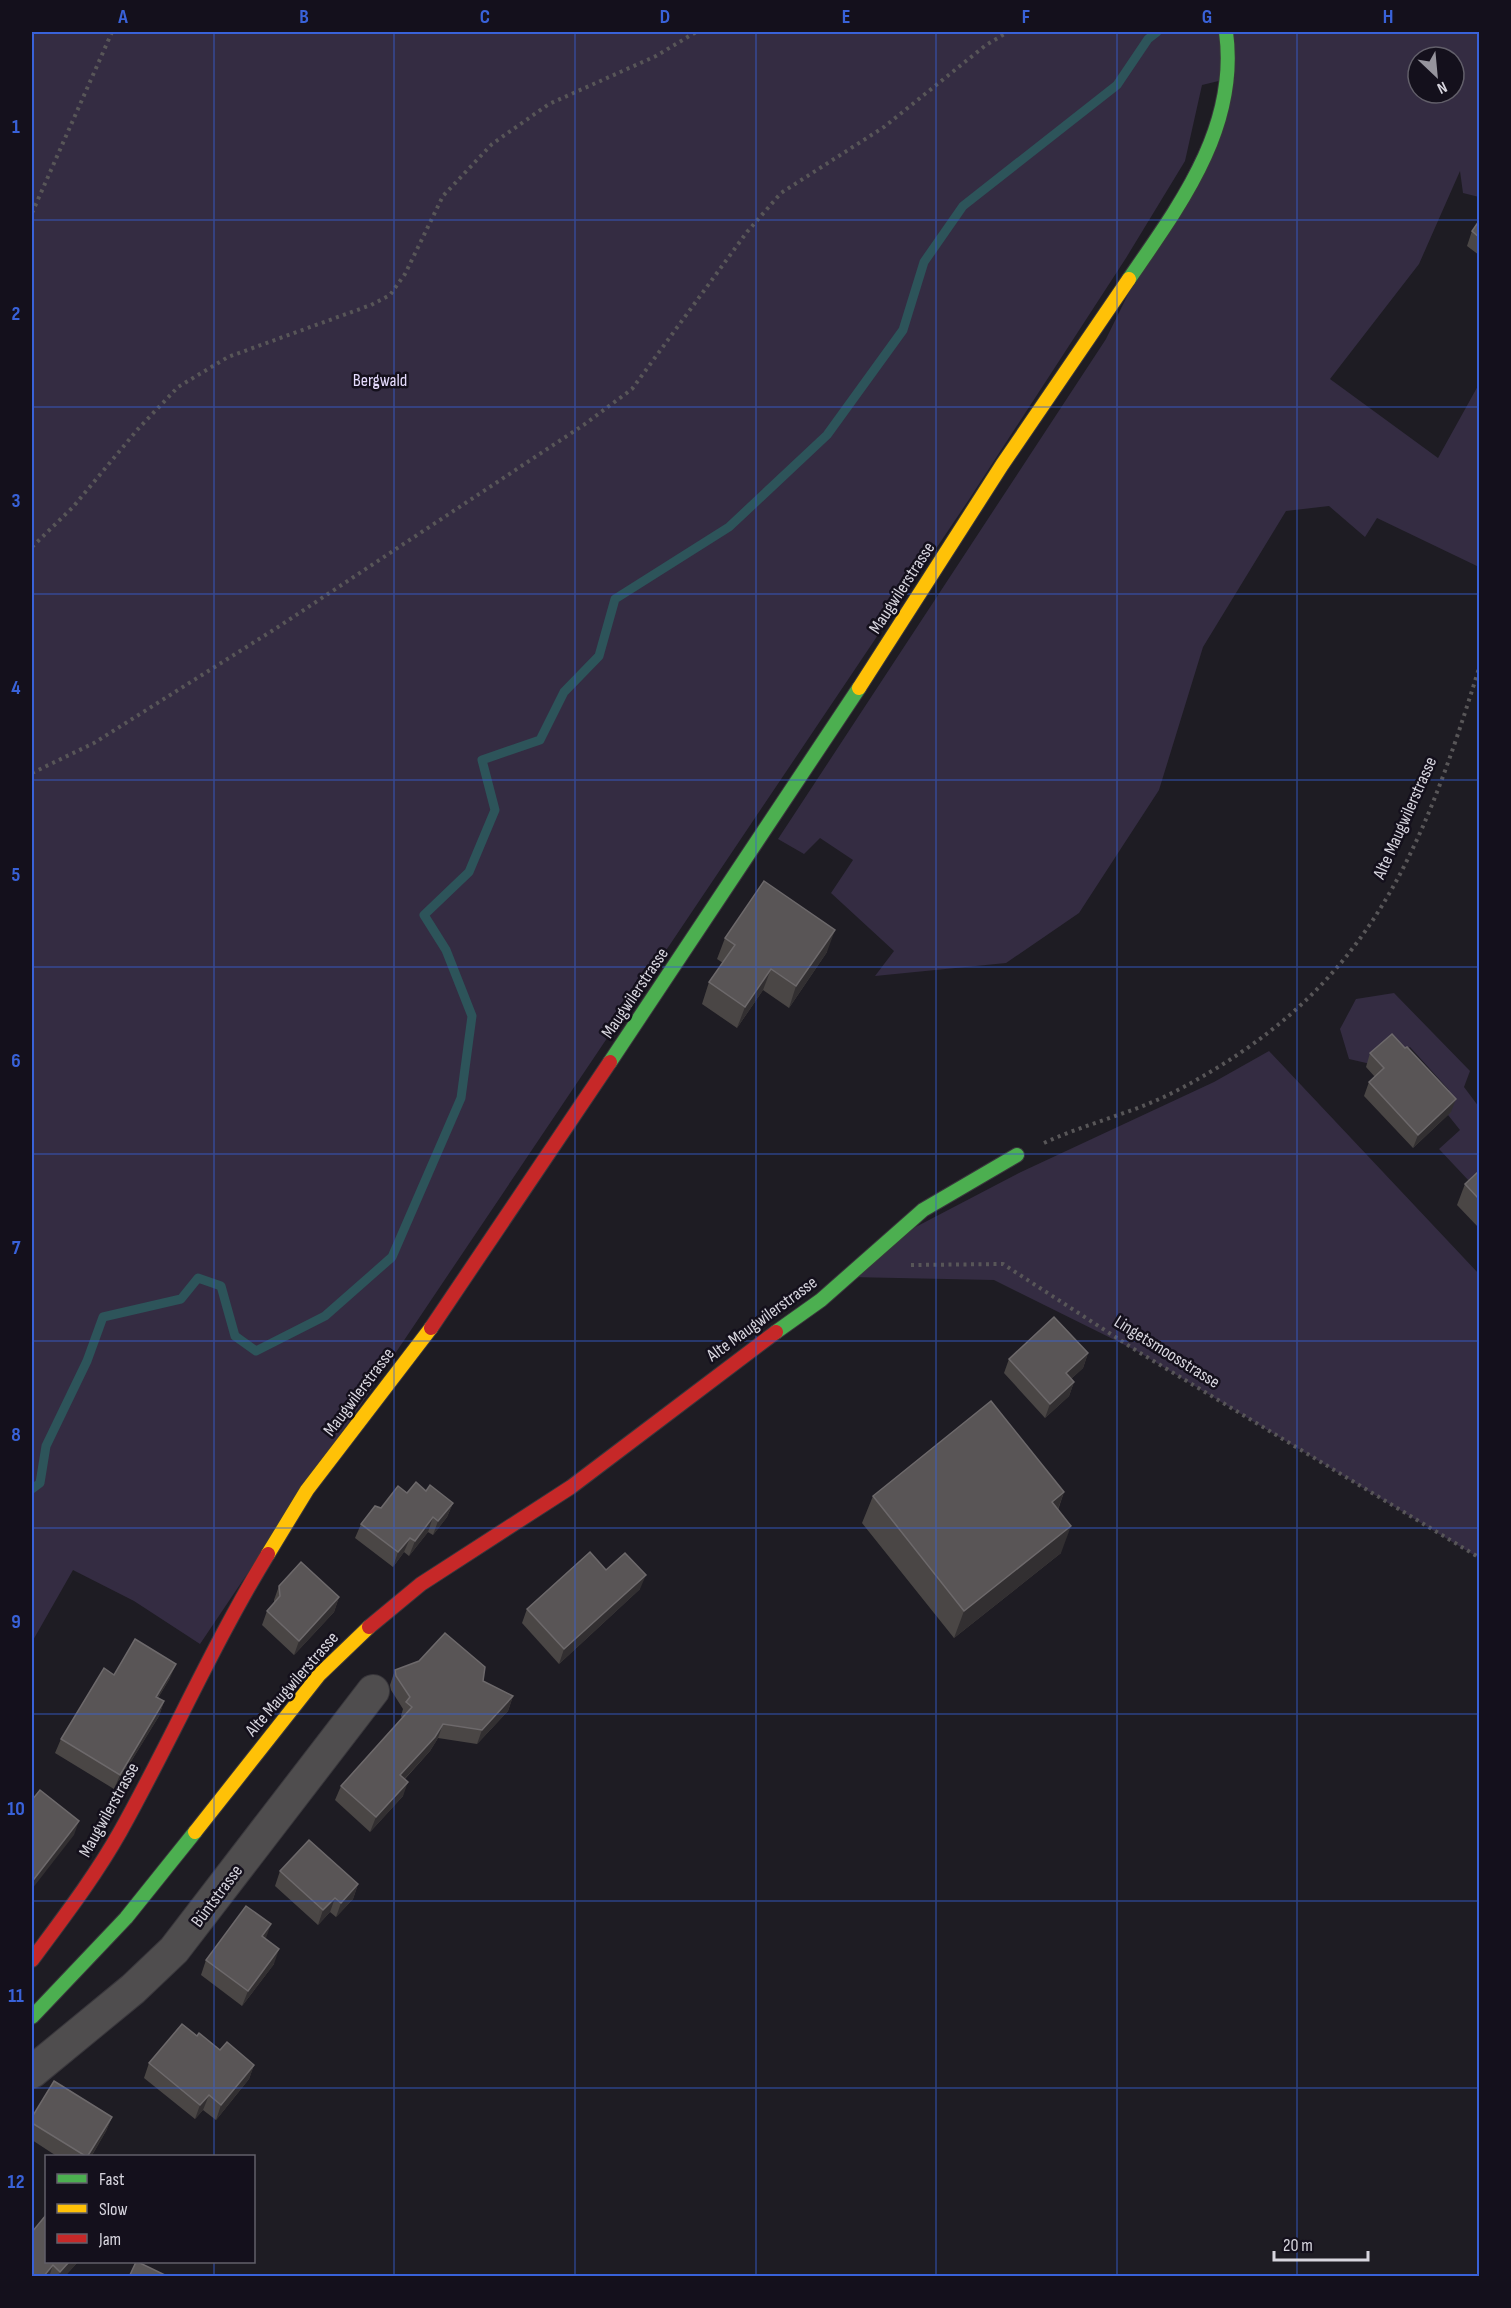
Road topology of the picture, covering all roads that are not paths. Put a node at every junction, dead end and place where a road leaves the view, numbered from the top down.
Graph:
1 (1226, 32) edge
2 (1017, 1155) road end
3 (373, 1691) dead end
4 (32, 1960) edge
5 (32, 2017) edge
6 (32, 2072) edge

1 - 4 street, Maugwilerstrasse
2 - 5 street, Alte Maugwilerstrasse
3 - 6 street, Büntstrasse

